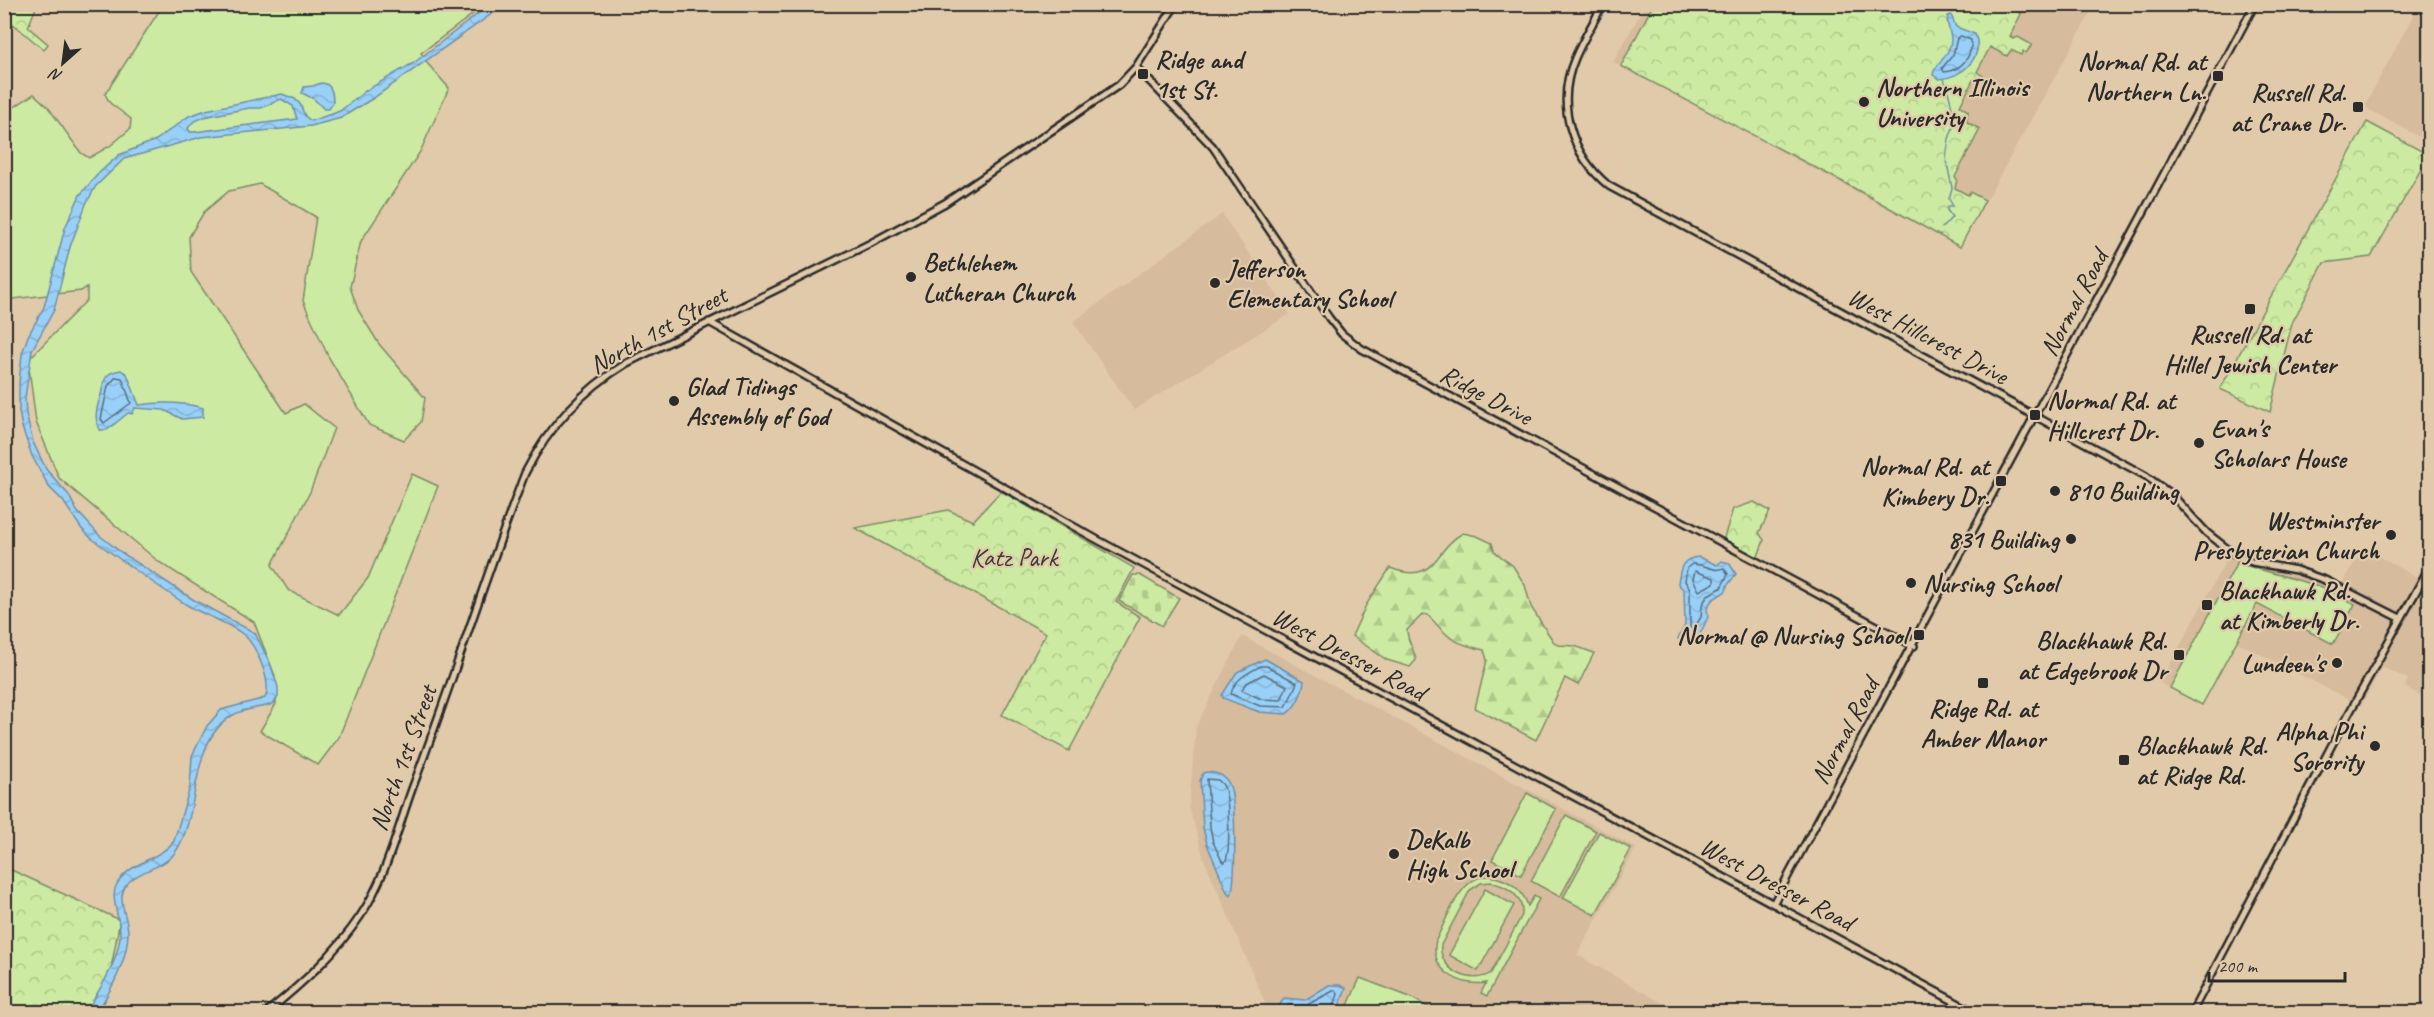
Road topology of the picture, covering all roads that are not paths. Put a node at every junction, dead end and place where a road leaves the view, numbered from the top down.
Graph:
1 (1176, 4) edge
2 (1603, 4) edge
3 (2255, 4) edge
4 (1136, 67) junction
5 (709, 322) junction
6 (2035, 416) junction
7 (2430, 566) edge
8 (2400, 618) junction
9 (1914, 646) junction
10 (1773, 904) junction
11 (267, 1012) edge
12 (1974, 1012) edge
13 (2192, 1012) edge

1 - 4 street, North 1st Street
2 - 6 street, West Hillcrest Drive
3 - 6 street, Normal Road
4 - 5 street, North 1st Street
4 - 9 street, Ridge Drive
5 - 10 street, West Dresser Road
5 - 11 street, North 1st Street
6 - 8 street, West Hillcrest Drive
6 - 9 street, Normal Road
7 - 8 street
8 - 13 street
9 - 10 street, Normal Road
10 - 12 street, West Dresser Road

